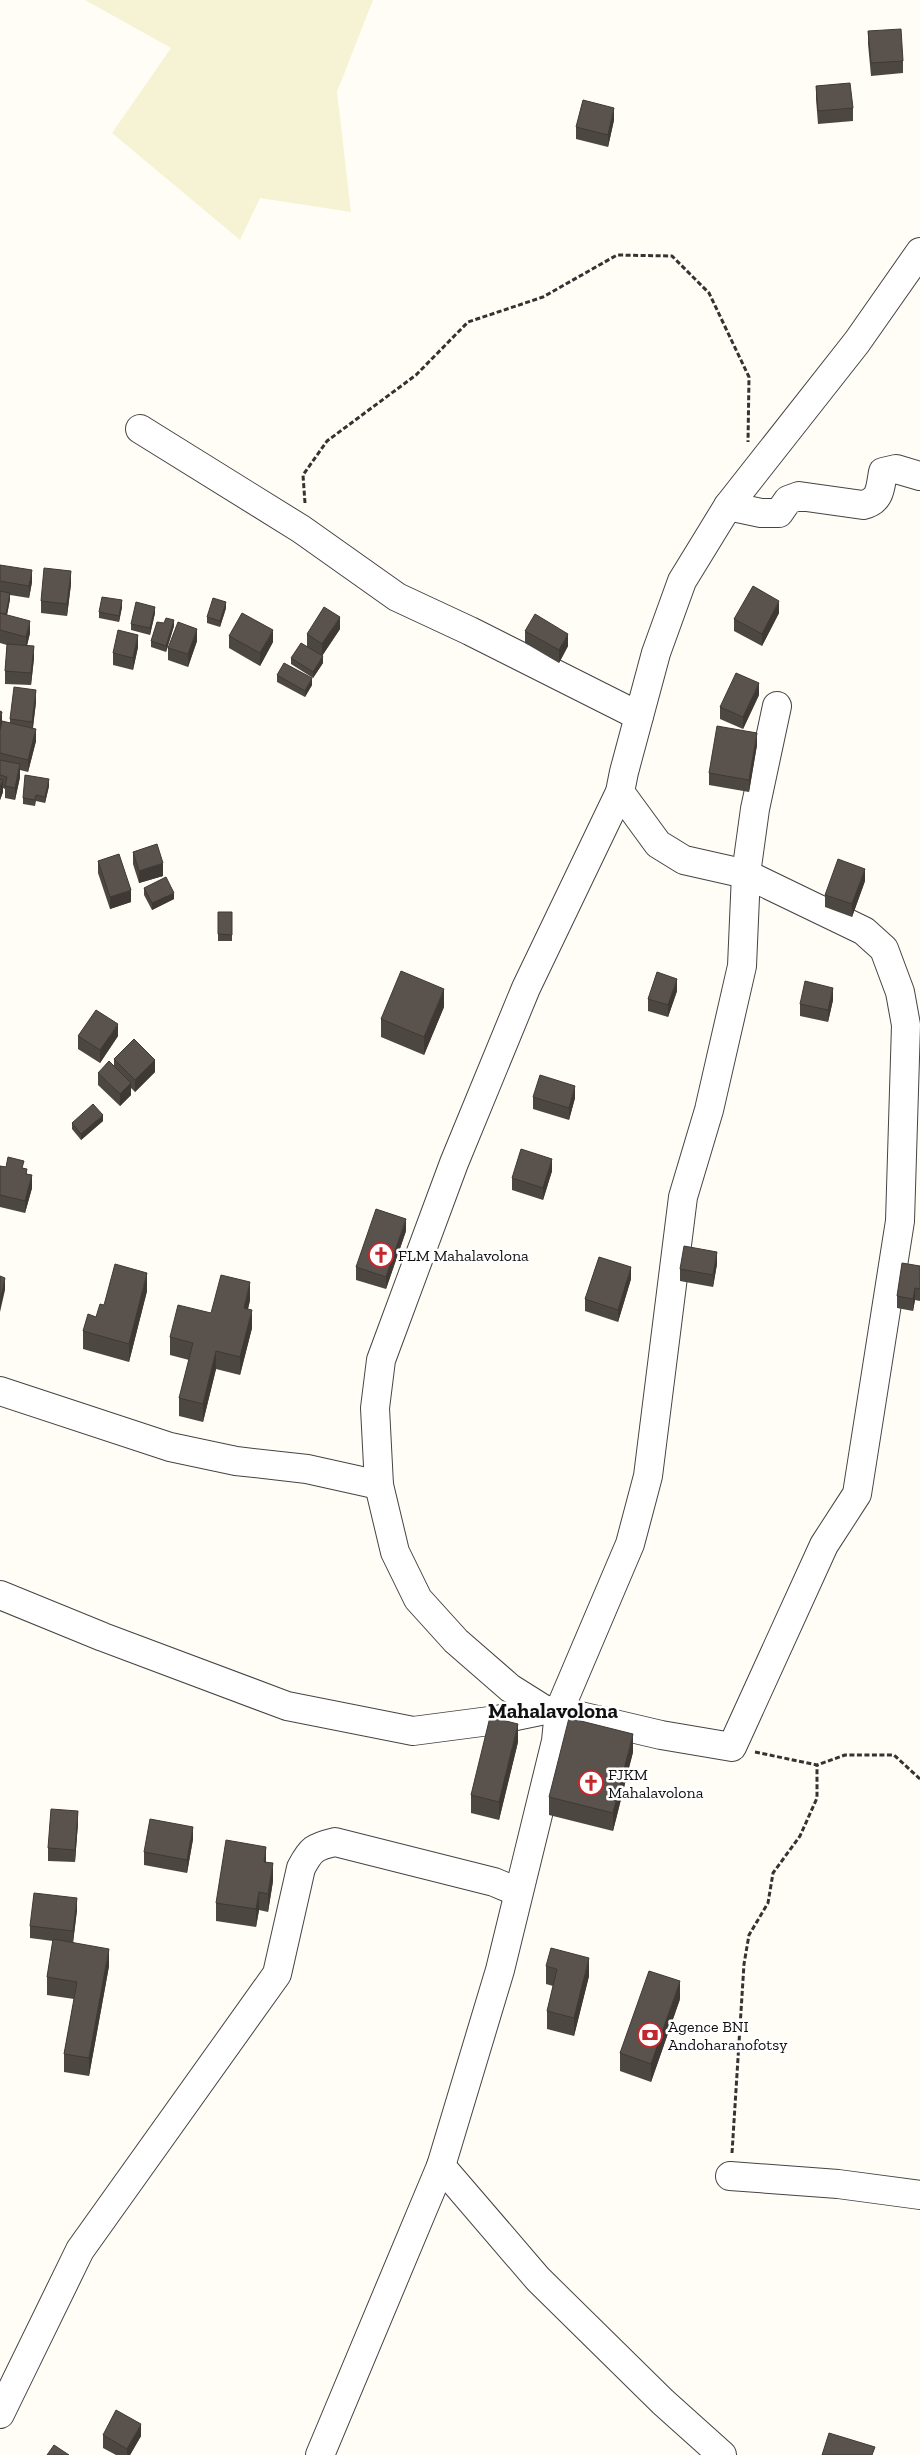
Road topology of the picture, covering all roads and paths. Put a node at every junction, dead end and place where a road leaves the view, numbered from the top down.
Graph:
1 (920, 252) edge
2 (140, 429) dead end
3 (748, 446) dead end
4 (920, 476) edge
5 (728, 506) junction
6 (301, 529) junction
7 (777, 706) dead end
8 (639, 716) junction
9 (620, 792) junction
10 (746, 874) junction
11 (0, 1391) edge
12 (379, 1485) junction
13 (0, 1595) edge
14 (552, 1710) junction
15 (732, 1747) junction
16 (817, 1765) junction
17 (920, 1779) edge
18 (518, 1892) junction
19 (441, 2166) junction
20 (730, 2176) joint
21 (920, 2194) edge
22 (10, 2365) edge
23 (0, 2414) edge
24 (320, 2455) edge
25 (722, 2455) edge

1 - 5 street
2 - 6 street
3 - 6 path
4 - 5 street
5 - 8 street
6 - 8 street
7 - 10 street
8 - 9 street
9 - 10 street
9 - 12 street
10 - 14 street
10 - 15 street
11 - 12 street
12 - 14 street
13 - 14 street
14 - 15 street
14 - 18 street
15 - 16 path
16 - 17 path
16 - 20 path
18 - 19 street
18 - 22 street
19 - 24 street
19 - 25 street
20 - 21 street
22 - 23 street

